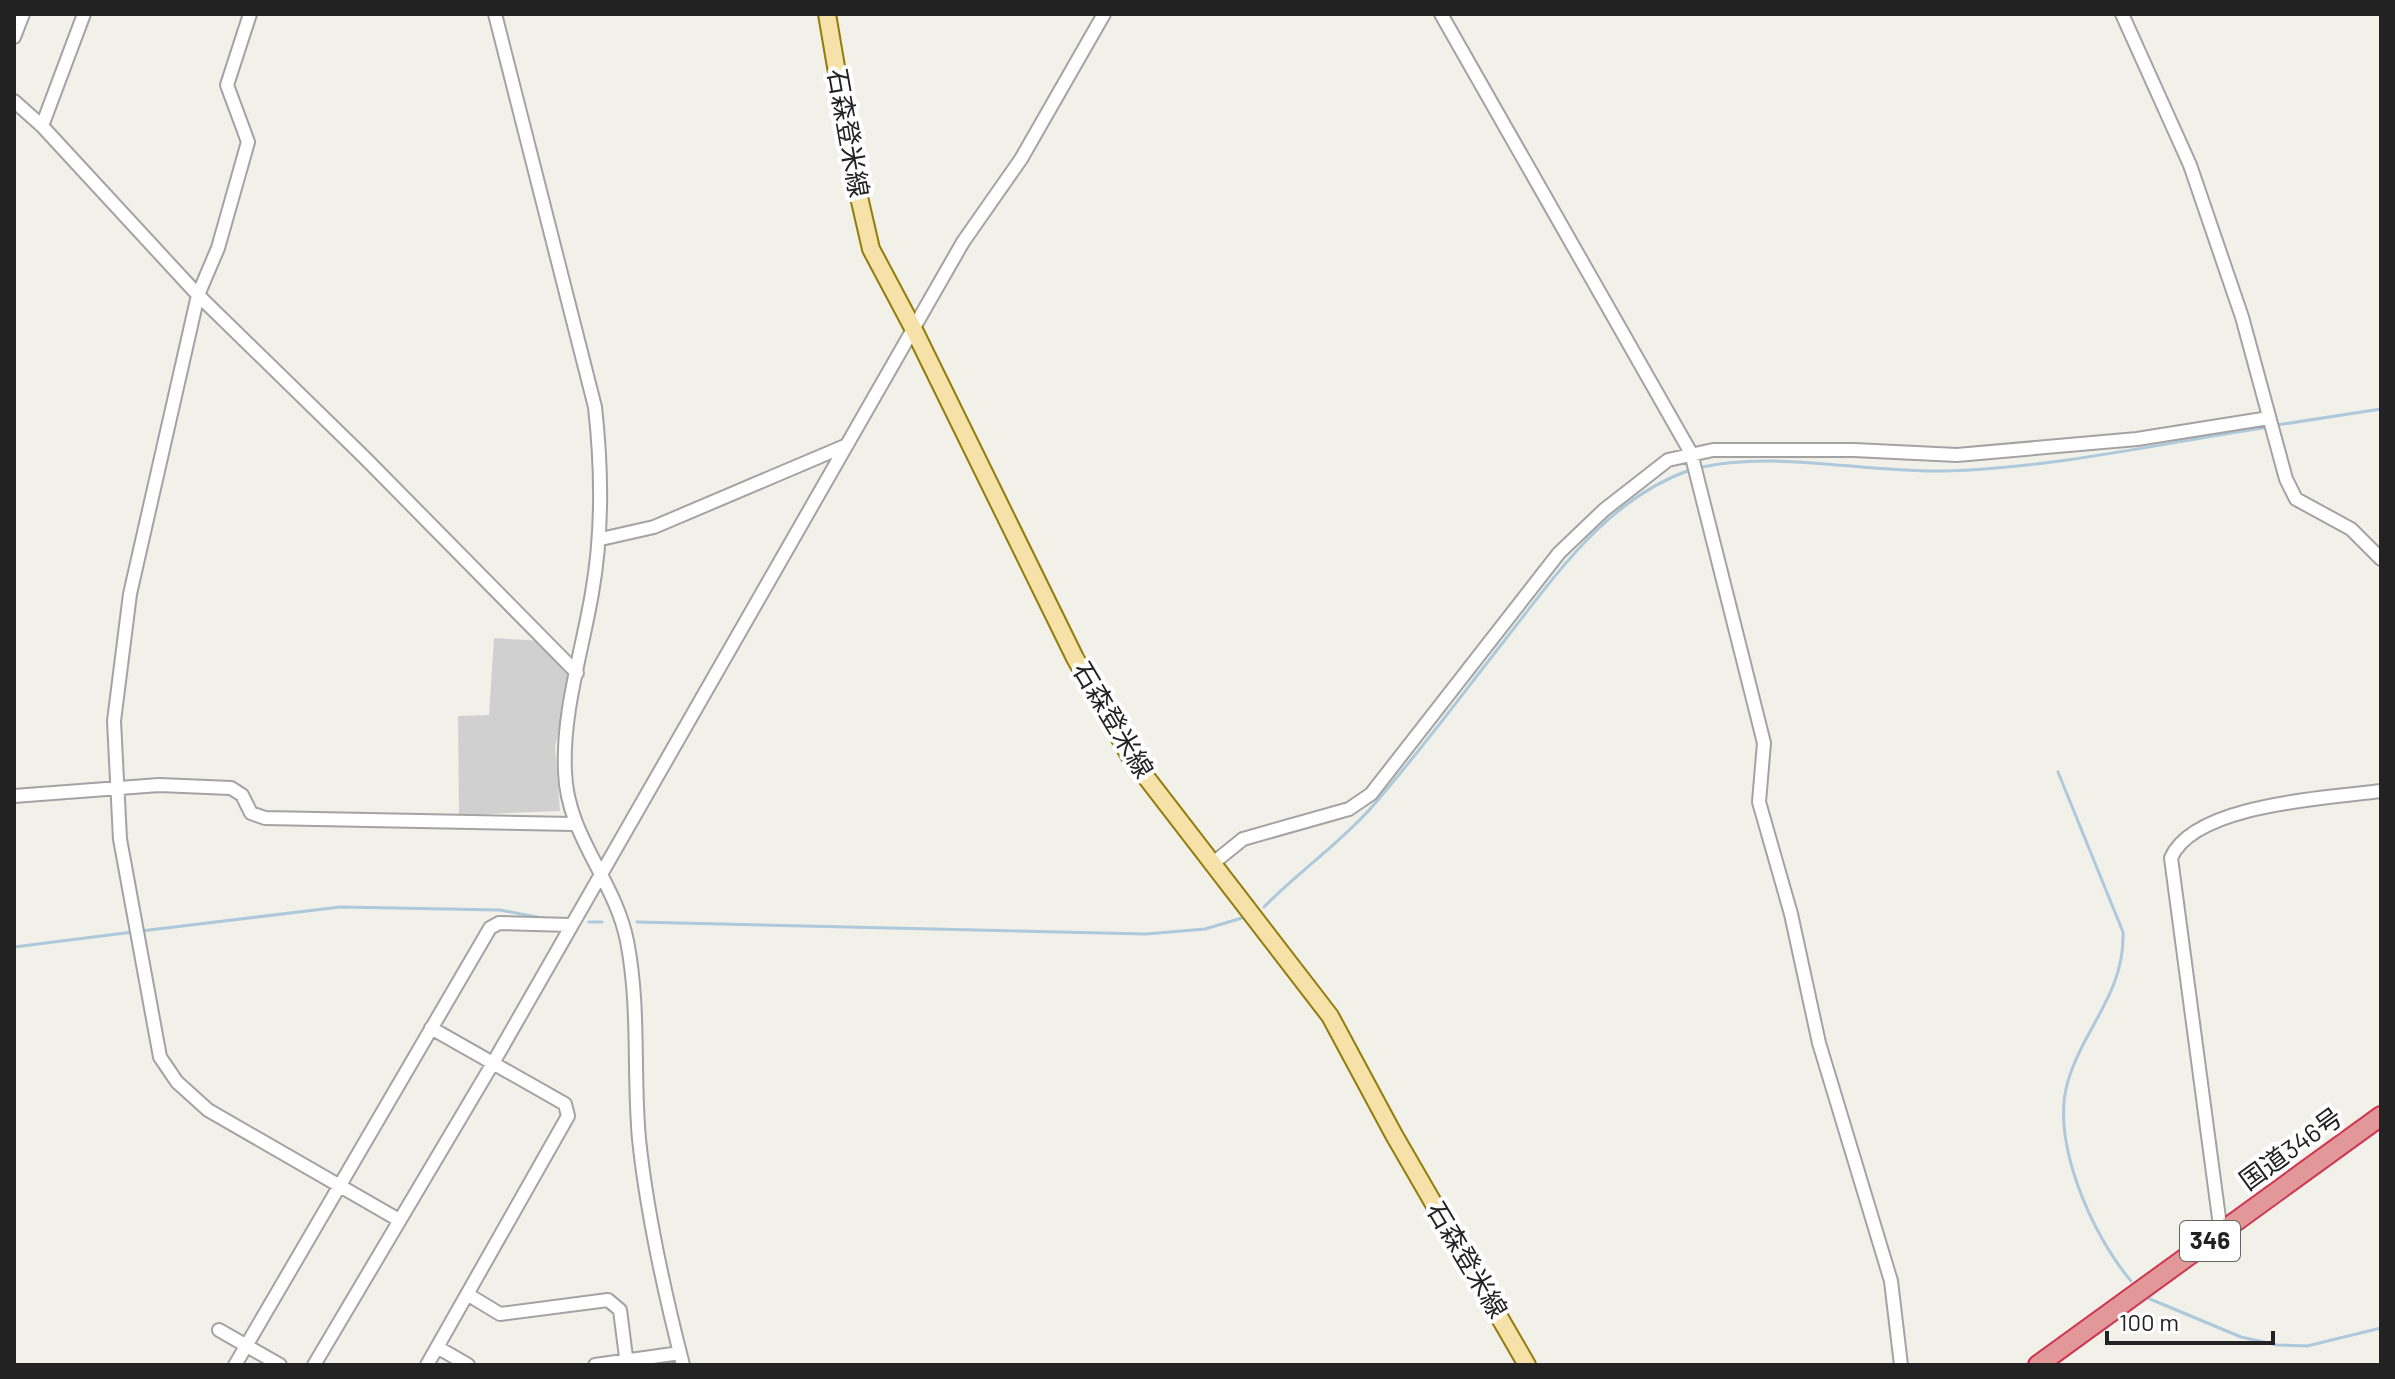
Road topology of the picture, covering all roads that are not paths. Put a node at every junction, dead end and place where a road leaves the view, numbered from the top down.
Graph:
1 (23, 14) edge
2 (84, 14) edge
3 (250, 14) edge
4 (495, 14) edge
5 (827, 14) edge
6 (1104, 14) edge
7 (1441, 14) edge
8 (2122, 14) edge
9 (14, 37) edge
10 (14, 101) edge
11 (42, 126) junction
12 (198, 295) junction
13 (913, 328) junction
14 (2269, 418) junction
15 (847, 445) junction
16 (1692, 457) junction
17 (601, 539) junction
18 (2381, 559) edge
19 (577, 673) junction
20 (118, 789) junction
21 (2381, 791) edge
22 (14, 796) edge
23 (573, 824) junction
24 (1212, 864) junction
25 (601, 871) junction
26 (570, 925) junction
27 (431, 1028) junction
28 (493, 1063) junction
29 (2381, 1116) edge
30 (339, 1187) junction
31 (399, 1220) junction
32 (2221, 1233) junction
33 (467, 1294) junction
34 (219, 1330) dead end
35 (246, 1345) junction
36 (437, 1347) junction
37 (681, 1359) edge
38 (627, 1363) edge
39 (235, 1365) edge
40 (280, 1365) edge
41 (314, 1365) edge
42 (427, 1365) edge
43 (468, 1365) edge
44 (595, 1365) edge
45 (1527, 1365) edge
46 (1901, 1365) edge
47 (2038, 1365) edge

1 - 9 street
2 - 11 street
3 - 12 street
4 - 17 street
5 - 13 main road, 石森登米線
6 - 13 street
7 - 16 street
8 - 14 street
10 - 11 street
11 - 12 street
12 - 19 street
12 - 20 street
13 - 15 street
13 - 24 main road, 石森登米線
14 - 16 street
14 - 18 street
15 - 17 street
15 - 25 street
16 - 24 street
16 - 46 street
17 - 19 street
19 - 23 street
20 - 22 street
20 - 23 street
20 - 30 street
21 - 32 street
23 - 25 street
24 - 45 main road, 石森登米線
25 - 26 street
25 - 37 street
26 - 27 street
26 - 28 street
27 - 28 street
27 - 30 street
28 - 31 street
28 - 33 street
29 - 32 highway, 国道346号 / 346
30 - 31 street
30 - 35 street
31 - 41 street
32 - 47 highway, 国道346号 / 346
33 - 36 street
33 - 38 street
34 - 35 street
35 - 39 street
35 - 40 street
36 - 42 street
36 - 43 street
37 - 38 street
38 - 44 street

